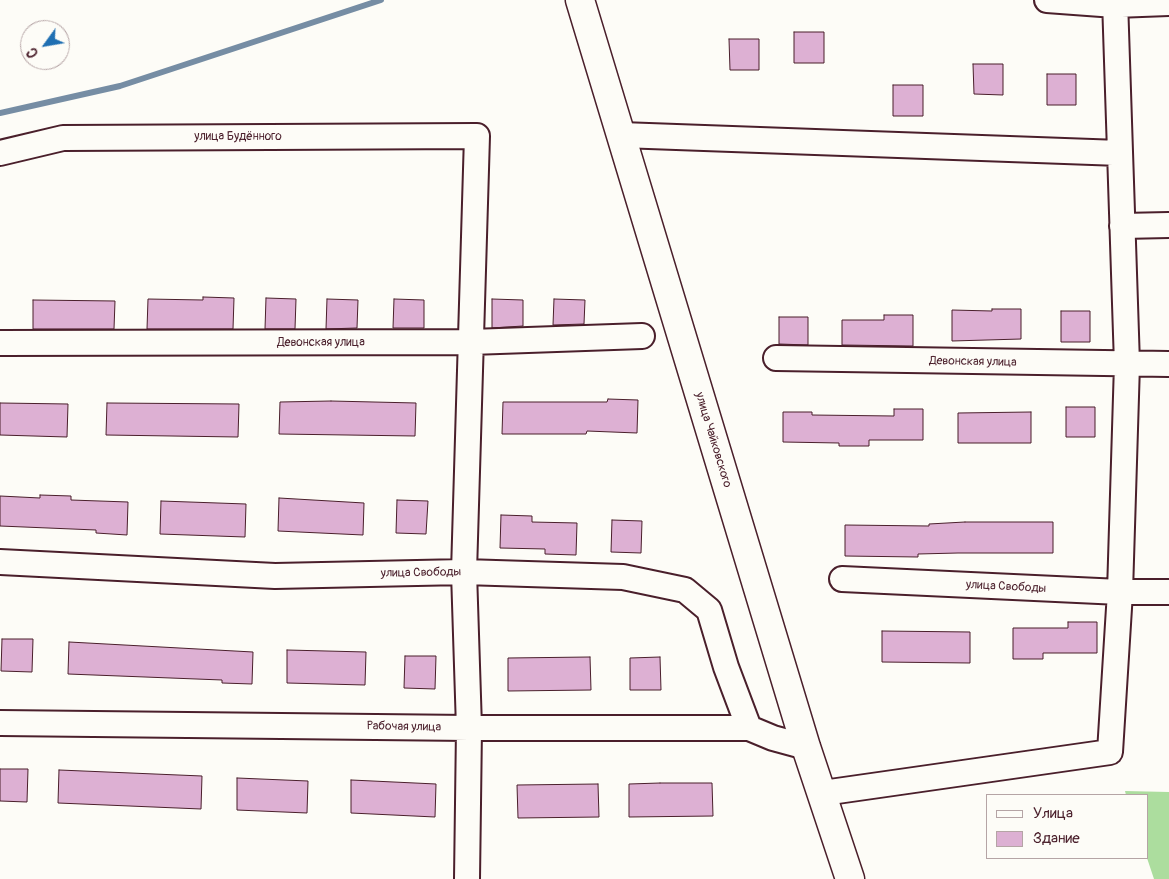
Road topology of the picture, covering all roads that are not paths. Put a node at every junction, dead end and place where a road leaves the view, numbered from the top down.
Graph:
1 (580, 0) edge
2 (1047, 0) edge
3 (1115, 3) edge
4 (1169, 3) edge
5 (621, 135) junction
6 (0, 152) edge
7 (1120, 153) junction
8 (1169, 225) edge
9 (1122, 226) junction
10 (642, 336) dead end
11 (471, 342) junction
12 (0, 343) edge
13 (776, 358) dead end
14 (1127, 364) junction
15 (1169, 364) edge
16 (0, 562) edge
17 (464, 572) junction
18 (842, 579) dead end
19 (1120, 592) junction
20 (1169, 592) edge
21 (0, 723) edge
22 (469, 728) junction
23 (749, 728) junction
24 (806, 747) junction
25 (823, 793) junction
26 (467, 879) edge
27 (850, 879) edge

1 - 5 main road, улица Чайковского
2 - 3 street
3 - 4 street
3 - 7 street
5 - 7 street
5 - 24 main road, улица Чайковского
6 - 11 street, улица Будённого
7 - 9 street
8 - 9 street
9 - 14 street
10 - 11 street, Девонская улица
11 - 12 street, Девонская улица
11 - 17 street
13 - 14 street, Девонская улица
14 - 15 street, Девонская улица
14 - 19 street
16 - 17 street, улица Свободы
17 - 22 street
17 - 23 street, улица Свободы
18 - 19 street, улица Свободы
19 - 20 street, улица Свободы
19 - 25 street
21 - 22 street, Рабочая улица
22 - 23 street, Рабочая улица
22 - 26 street
23 - 24 street, Рабочая улица
24 - 25 main road, улица Чайковского
25 - 27 main road, улица Чайковского

